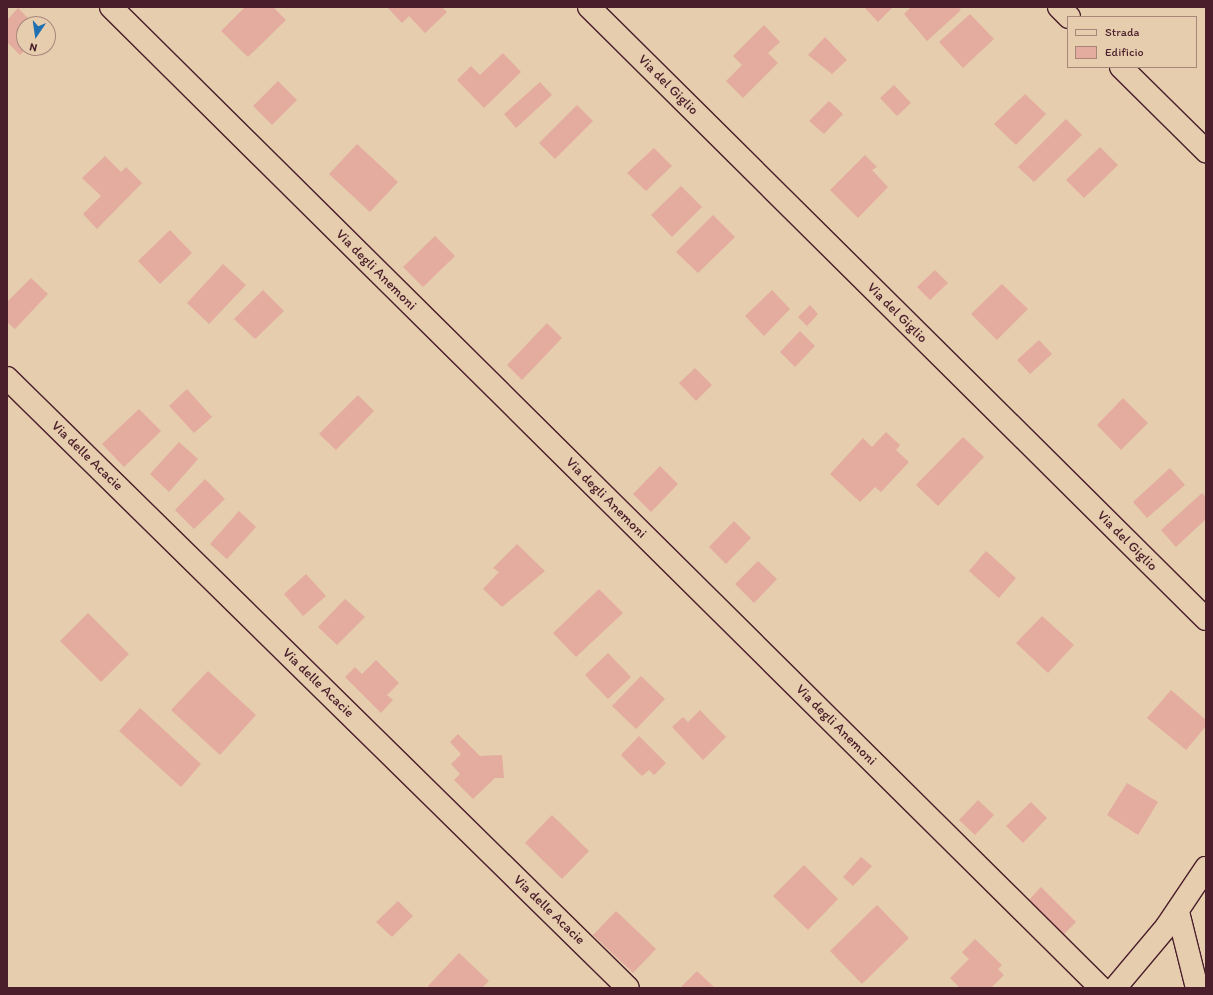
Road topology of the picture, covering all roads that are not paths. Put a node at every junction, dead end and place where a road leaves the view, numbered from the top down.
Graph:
1 (111, 7) edge
2 (589, 7) edge
3 (1059, 7) edge
4 (1068, 16) edge
5 (1121, 68) edge
6 (1206, 150) edge
7 (7, 378) edge
8 (1206, 620) edge
9 (1206, 868) edge
10 (1178, 912) junction
11 (628, 988) edge
12 (1101, 988) edge
13 (1115, 988) edge
14 (1197, 988) edge

1 - 12 street, Via degli Anemoni
2 - 8 street, Via del Giglio
3 - 4 street
5 - 6 street
7 - 11 street, Via delle Acacie
9 - 10 street
10 - 13 street
10 - 14 street

